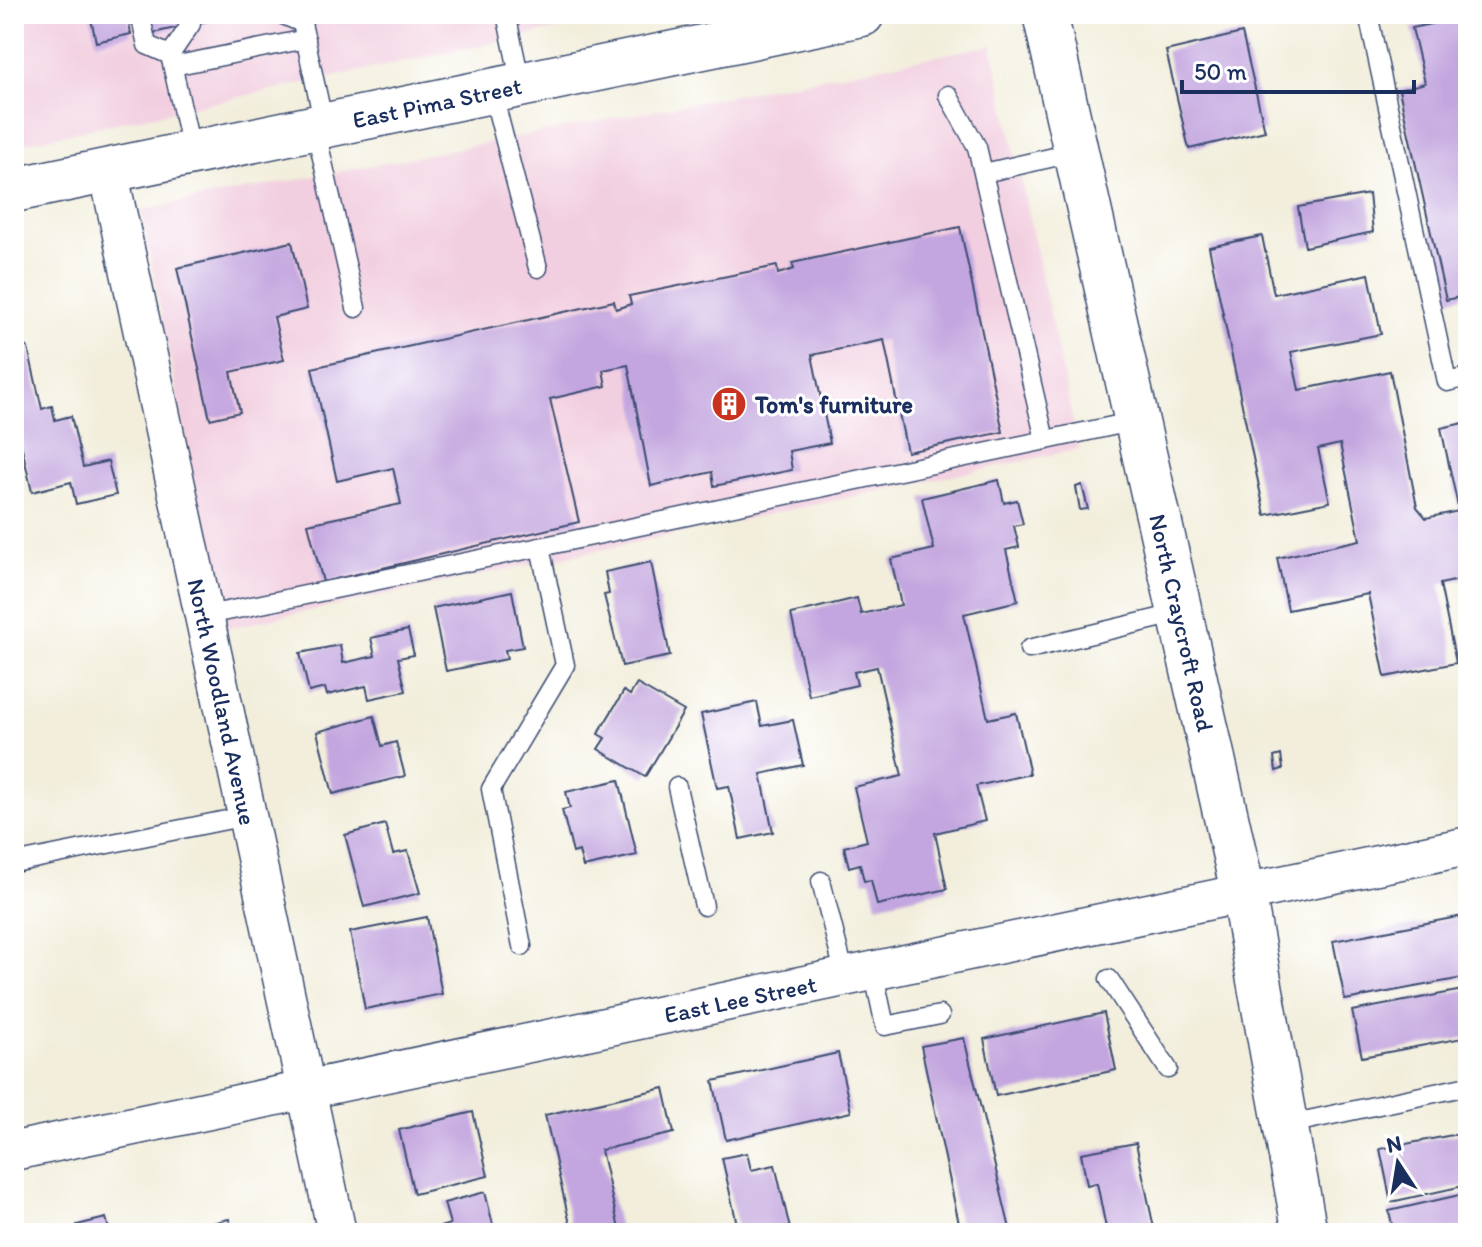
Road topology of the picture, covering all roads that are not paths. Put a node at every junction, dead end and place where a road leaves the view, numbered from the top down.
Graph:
1 (140, 14) edge
2 (281, 14) edge
3 (506, 14) edge
4 (862, 14) edge
5 (1045, 14) edge
6 (1368, 14) edge
7 (790, 21) edge
8 (191, 24) dead end
9 (305, 25) edge
10 (172, 61) junction
11 (507, 88) junction
12 (948, 95) dead end
13 (320, 126) junction
14 (1076, 152) junction
15 (192, 153) junction
16 (108, 170) junction
17 (984, 173) junction
18 (14, 190) edge
19 (538, 268) dead end
20 (356, 308) dead end
21 (1468, 377) edge
22 (1136, 421) junction
23 (1045, 440) junction
24 (540, 547) junction
25 (1180, 613) junction
26 (203, 616) junction
27 (1029, 649) dead end
28 (677, 787) dead end
29 (246, 816) junction
30 (1468, 846) edge
31 (14, 863) edge
32 (821, 881) dead end
33 (1243, 892) junction
34 (704, 906) dead end
35 (522, 946) dead end
36 (859, 973) junction
37 (1109, 979) dead end
38 (940, 1015) dead end
39 (1168, 1069) dead end
40 (1468, 1086) edge
41 (305, 1091) junction
42 (1285, 1125) junction
43 (14, 1151) edge
44 (337, 1233) edge
45 (1305, 1233) edge

1 - 10 lane
2 - 9 lane
3 - 11 lane
4 - 7 main road, East Pima Street
5 - 14 main road, North Craycroft Road
6 - 21 lane
7 - 11 main road, East Pima Street
8 - 10 lane
9 - 10 lane
9 - 13 lane
10 - 15 lane
11 - 13 main road, East Pima Street
11 - 19 lane
12 - 17 lane
13 - 15 main road, East Pima Street
13 - 20 lane
14 - 17 lane
14 - 22 main road, North Craycroft Road
15 - 16 main road, East Pima Street
16 - 18 main road, East Pima Street
16 - 26 street, North Woodland Avenue
17 - 23 lane
22 - 23 lane
22 - 25 main road, North Craycroft Road
23 - 24 lane
24 - 26 lane
24 - 35 lane
25 - 27 lane
25 - 33 main road, North Craycroft Road
26 - 29 street, North Woodland Avenue
28 - 34 lane
29 - 31 lane
29 - 41 street, North Woodland Avenue
30 - 33 street, East Lee Street
32 - 36 lane
33 - 36 street, East Lee Street
33 - 42 main road, North Craycroft Road
36 - 38 lane
36 - 41 street, East Lee Street
37 - 39 lane
40 - 42 lane
41 - 43 street, East Lee Street
41 - 44 street, North Woodland Avenue
42 - 45 main road, North Craycroft Road

